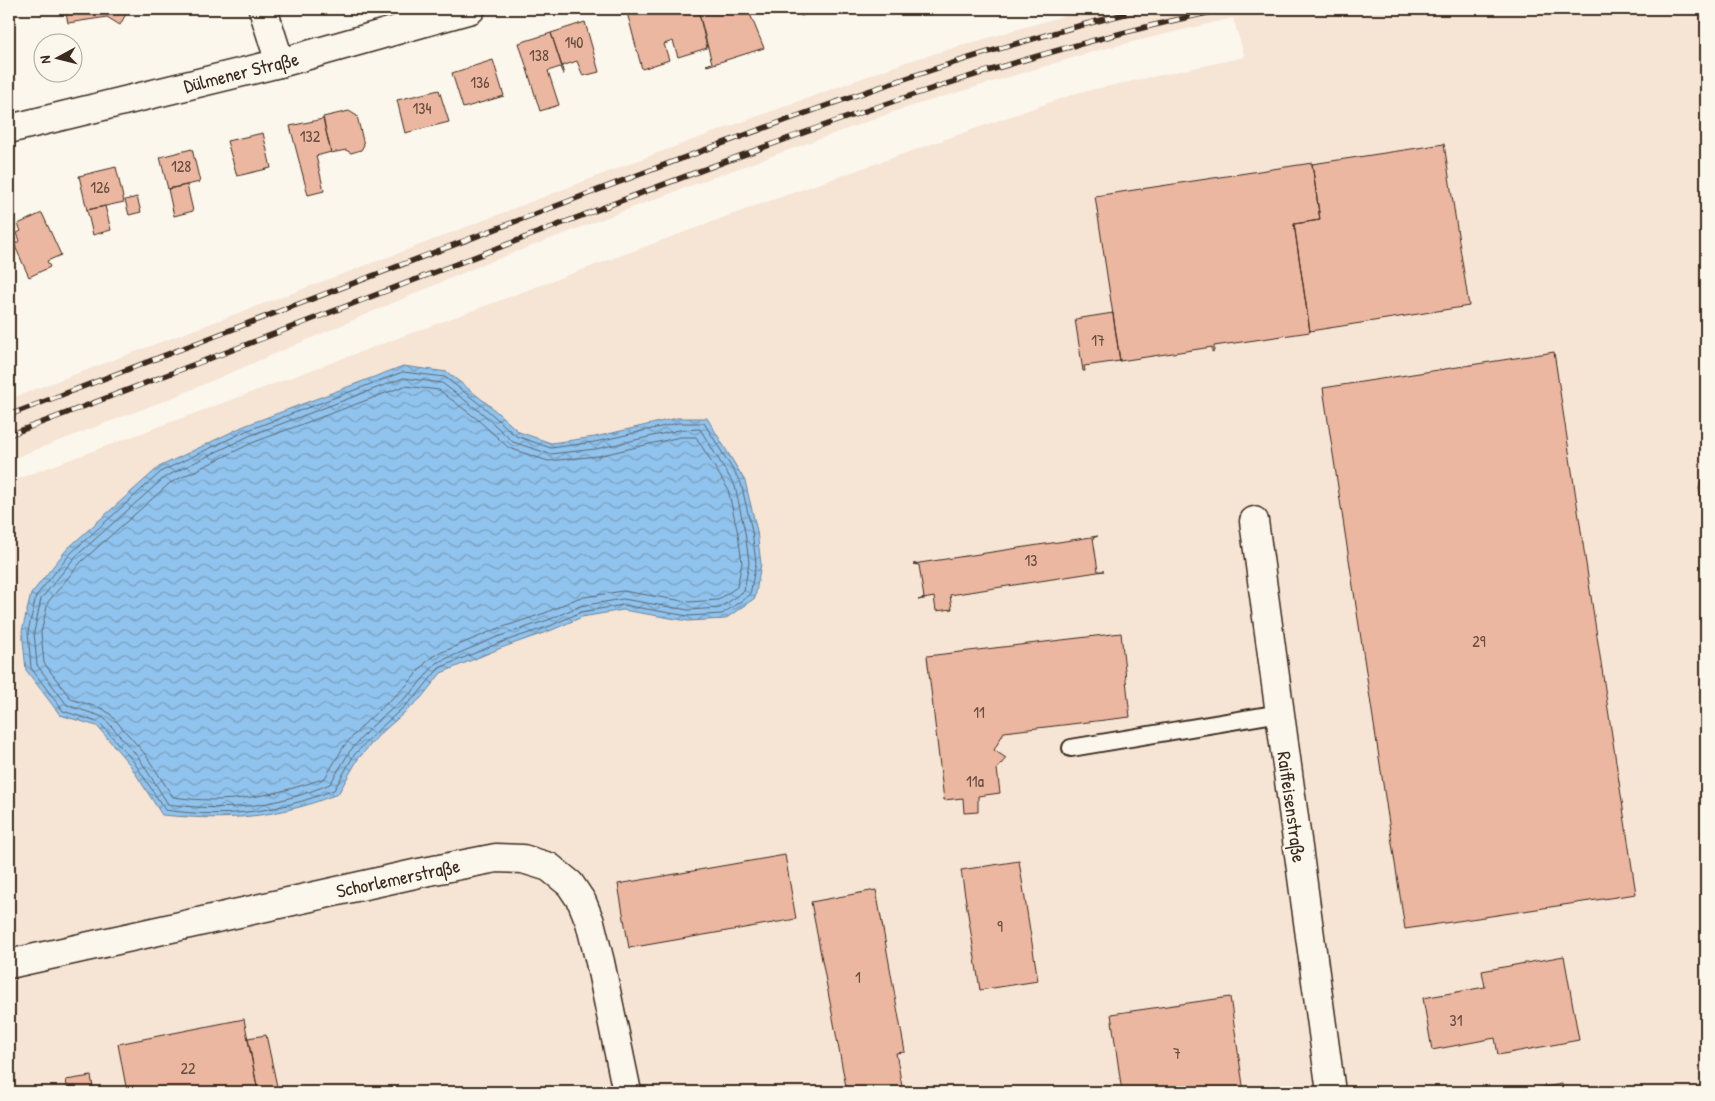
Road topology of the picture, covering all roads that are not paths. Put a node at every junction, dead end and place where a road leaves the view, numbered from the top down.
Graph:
1 (263, 9) edge
2 (471, 9) edge
3 (442, 13) edge
4 (280, 63) junction
5 (9, 129) edge
6 (1254, 521) dead end
7 (1280, 713) junction
8 (1071, 748) dead end
9 (9, 964) edge
10 (627, 1092) edge
11 (1331, 1092) edge

1 - 4 street
2 - 3 street, Dülmener Straße
3 - 4 street, Dülmener Straße
4 - 5 street, Dülmener Straße
6 - 7 street, Raiffeisenstraße
7 - 8 lane
7 - 11 street, Raiffeisenstraße
9 - 10 street, Schorlemerstraße

